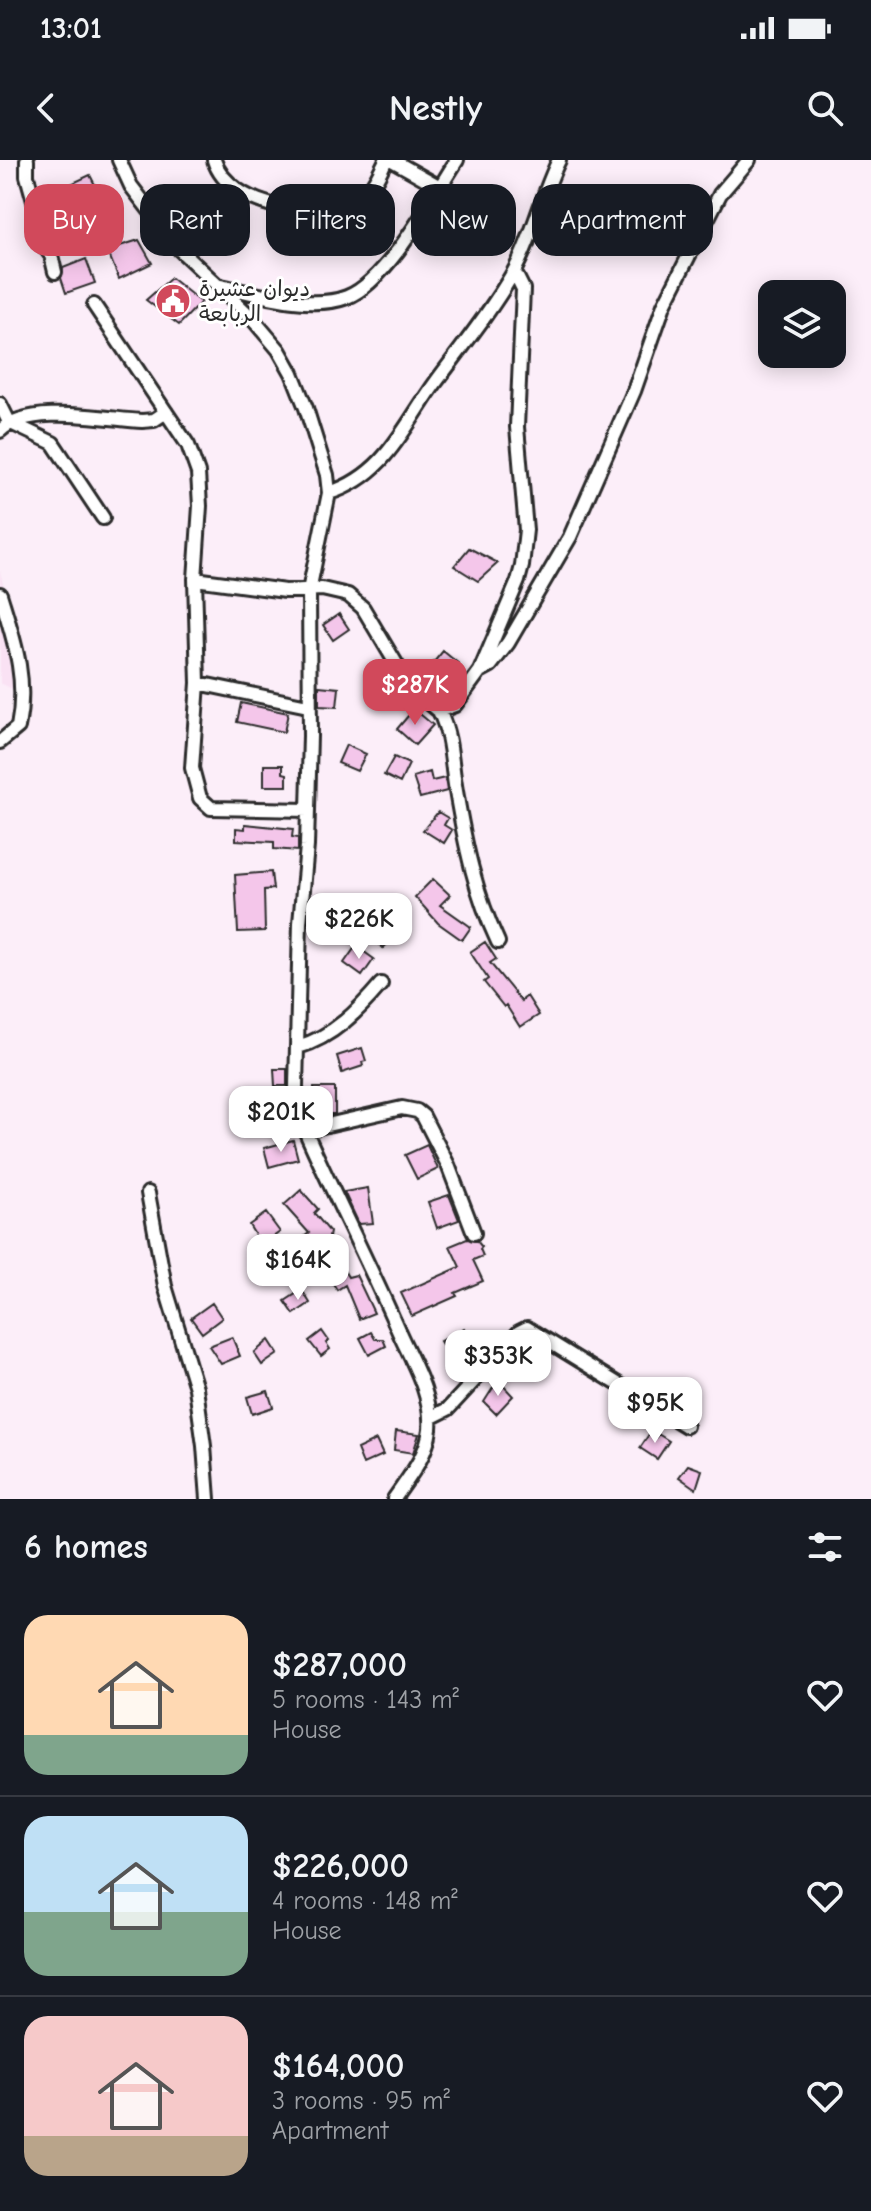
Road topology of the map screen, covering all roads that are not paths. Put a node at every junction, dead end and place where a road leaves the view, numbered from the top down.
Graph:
1 (27, 160) edge
2 (119, 160) edge
3 (214, 160) edge
4 (389, 160) edge
5 (457, 160) edge
6 (542, 160) edge
7 (749, 160) edge
8 (558, 162) edge
9 (434, 184) edge
10 (442, 184) edge
11 (411, 230) edge
12 (514, 271) junction
13 (55, 272) dead end
14 (217, 285) junction
15 (94, 305) dead end
16 (0, 404) edge
17 (166, 412) junction
18 (4, 426) edge
19 (329, 493) junction
20 (103, 518) dead end
21 (195, 579) junction
22 (309, 591) junction
23 (0, 594) edge
24 (480, 671) junction
25 (198, 683) junction
26 (308, 706) junction
27 (439, 711) junction
28 (0, 742) edge
29 (308, 810) junction
30 (498, 942) dead end
31 (381, 984) dead end
32 (298, 1047) junction
33 (305, 1130) junction
34 (148, 1193) dead end
35 (474, 1233) dead end
36 (430, 1418) junction
37 (686, 1426) dead end
38 (208, 1499) edge
39 (394, 1499) edge

1 - 13 street
2 - 14 street
3 - 4 street
4 - 9 street
5 - 10 street
6 - 8 street
7 - 24 street
8 - 12 street
11 - 14 street
12 - 19 street
12 - 24 street
14 - 19 street
15 - 17 street
16 - 18 street
17 - 18 street
17 - 21 street
18 - 20 street
19 - 22 street
21 - 22 street
21 - 25 street
22 - 26 street
22 - 27 street
23 - 28 street
24 - 27 street
25 - 26 street
25 - 29 street
26 - 29 street
27 - 30 street
29 - 32 street
31 - 32 street
32 - 33 street
33 - 35 street
33 - 36 street
34 - 38 street
36 - 37 street
36 - 39 street

